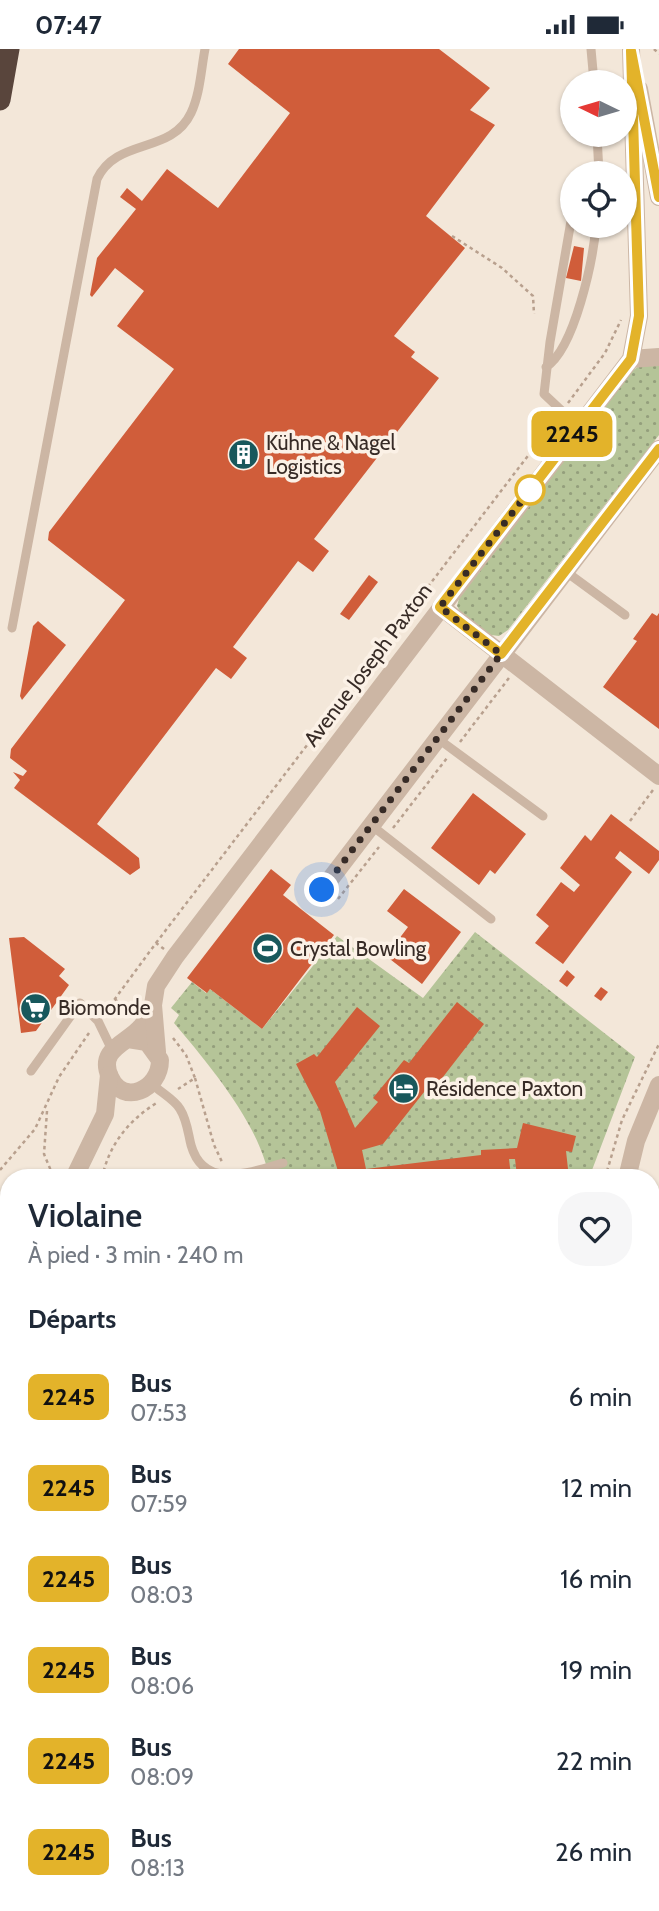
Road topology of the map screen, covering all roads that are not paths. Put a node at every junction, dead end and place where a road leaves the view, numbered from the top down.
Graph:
1 (9, 49) edge
2 (205, 49) edge
3 (591, 49) edge
4 (631, 50) edge
5 (593, 70) edge
6 (0, 100) edge
7 (659, 197) edge
8 (568, 238) edge
9 (594, 238) edge
10 (659, 356) edge
11 (631, 359) junction
12 (546, 367) junction
13 (578, 426) junction
14 (659, 449) edge
15 (565, 571) junction
16 (440, 607) junction
17 (625, 615) dead end
18 (12, 628) dead end
19 (501, 654) junction
20 (437, 738) junction
21 (658, 781) edge
22 (543, 816) dead end
23 (371, 825) junction
24 (322, 890) dead end
25 (491, 919) dead end
26 (153, 1005) junction
27 (128, 1039) junction
28 (112, 1049) junction
29 (157, 1052) junction
30 (31, 1071) dead end
31 (109, 1075) junction
32 (659, 1085) edge
33 (145, 1088) junction
34 (105, 1114) junction
35 (283, 1163) dead end
36 (81, 1169) edge
37 (208, 1169) edge
38 (262, 1169) edge
39 (629, 1169) edge

1 - 6 highway
2 - 18 lane
3 - 5 lane
4 - 7 street, Avenue Joseph Paxton
4 - 11 street, Avenue Joseph Paxton
8 - 12 lane
9 - 12 lane
10 - 11 street
11 - 13 street, Avenue Joseph Paxton
12 - 13 lane
13 - 16 street, Avenue Joseph Paxton
14 - 15 street
15 - 17 lane
15 - 19 street
16 - 19 street
16 - 26 street, Avenue Joseph Paxton
19 - 20 street
19 - 21 street
20 - 22 lane
20 - 23 street
23 - 24 street
23 - 25 lane
26 - 27 street, Avenue Joseph Paxton
26 - 29 street, Avenue Joseph Paxton
27 - 28 street
27 - 29 street
28 - 30 lane
28 - 31 street
29 - 33 street
31 - 33 street
31 - 34 street
32 - 39 street
33 - 34 street
33 - 37 lane
34 - 36 street
35 - 38 lane

